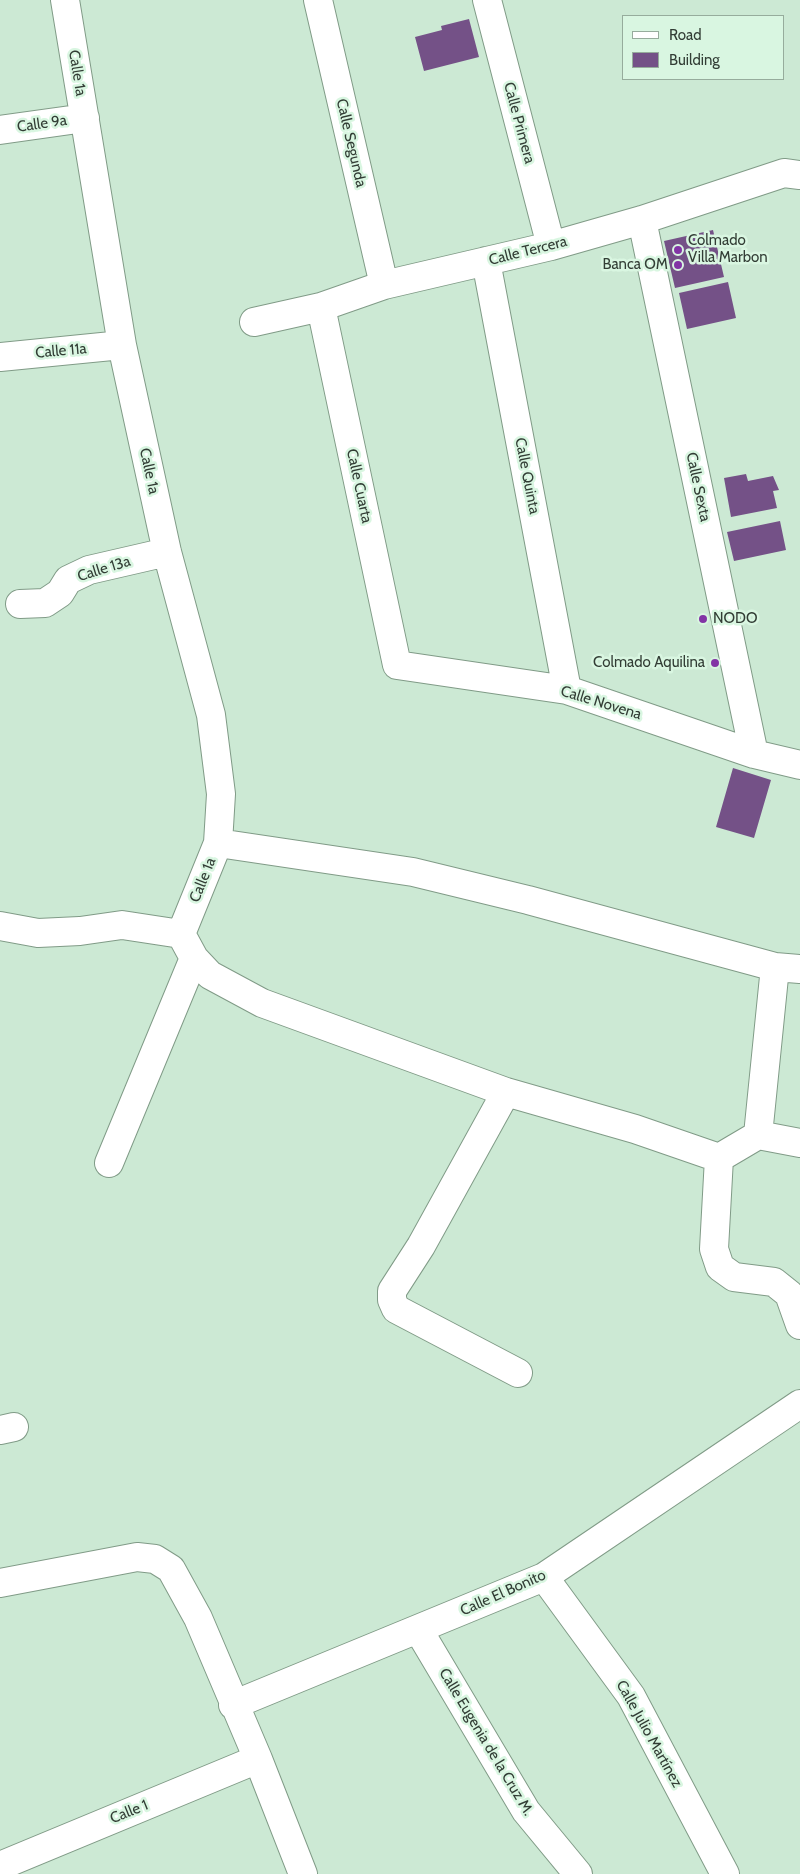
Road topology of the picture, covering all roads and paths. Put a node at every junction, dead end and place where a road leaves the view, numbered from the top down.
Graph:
1 (66, 0) edge
2 (318, 0) edge
3 (487, 0) edge
4 (84, 118) junction
5 (0, 130) edge
6 (800, 175) edge
7 (642, 220) junction
8 (551, 246) junction
9 (486, 261) junction
10 (384, 285) junction
11 (321, 307) junction
12 (254, 322) dead end
13 (122, 345) junction
14 (0, 357) edge
15 (166, 552) junction
16 (20, 604) dead end
17 (397, 665) joint
18 (568, 690) junction
19 (754, 754) junction
20 (800, 765) edge
21 (218, 843) junction
22 (0, 926) edge
23 (181, 934) junction
24 (194, 958) junction
25 (788, 968) edge
26 (506, 1092) junction
27 (758, 1135) junction
28 (800, 1143) edge
29 (719, 1158) junction
30 (109, 1163) dead end
31 (800, 1324) edge
32 (518, 1373) dead end
33 (800, 1404) edge
34 (544, 1577) junction
35 (0, 1583) edge
36 (418, 1629) junction
37 (233, 1705) junction
38 (258, 1759) junction
39 (0, 1866) edge
40 (302, 1874) edge
41 (578, 1874) edge
42 (725, 1874) edge

1 - 4 street, Calle 1a
2 - 10 street, Calle Segunda
3 - 8 street, Calle Primera
4 - 5 street, Calle 9a
4 - 13 street, Calle 1a
6 - 7 street, Calle Tercera
7 - 8 street, Calle Tercera
7 - 19 street, Calle Sexta
8 - 9 street, Calle Tercera
9 - 10 street, Calle Tercera
9 - 18 street, Calle Quinta
10 - 11 street, Calle Tercera
11 - 12 street, Calle Tercera
11 - 17 street, Calle Cuarta
13 - 14 street, Calle 11a
13 - 15 street, Calle 1a
15 - 16 street, Calle 13a
15 - 21 street, Calle 1a
17 - 18 street, Calle Novena
18 - 19 street, Calle Novena
19 - 20 street, Calle Novena
21 - 23 street, Calle 1a
21 - 25 street
22 - 23 street
23 - 24 street
24 - 26 street
24 - 30 street
25 - 27 street
26 - 29 street
26 - 32 street
27 - 28 street
27 - 29 street
29 - 31 street
33 - 34 street, Calle El Bonito
34 - 36 street, Calle El Bonito
34 - 42 street, Calle Julio Martínez
35 - 37 street
36 - 37 street, Calle El Bonito
36 - 41 street, Calle Eugenia de la Cruz M.
37 - 38 street
38 - 39 street, Calle 1
38 - 40 street

